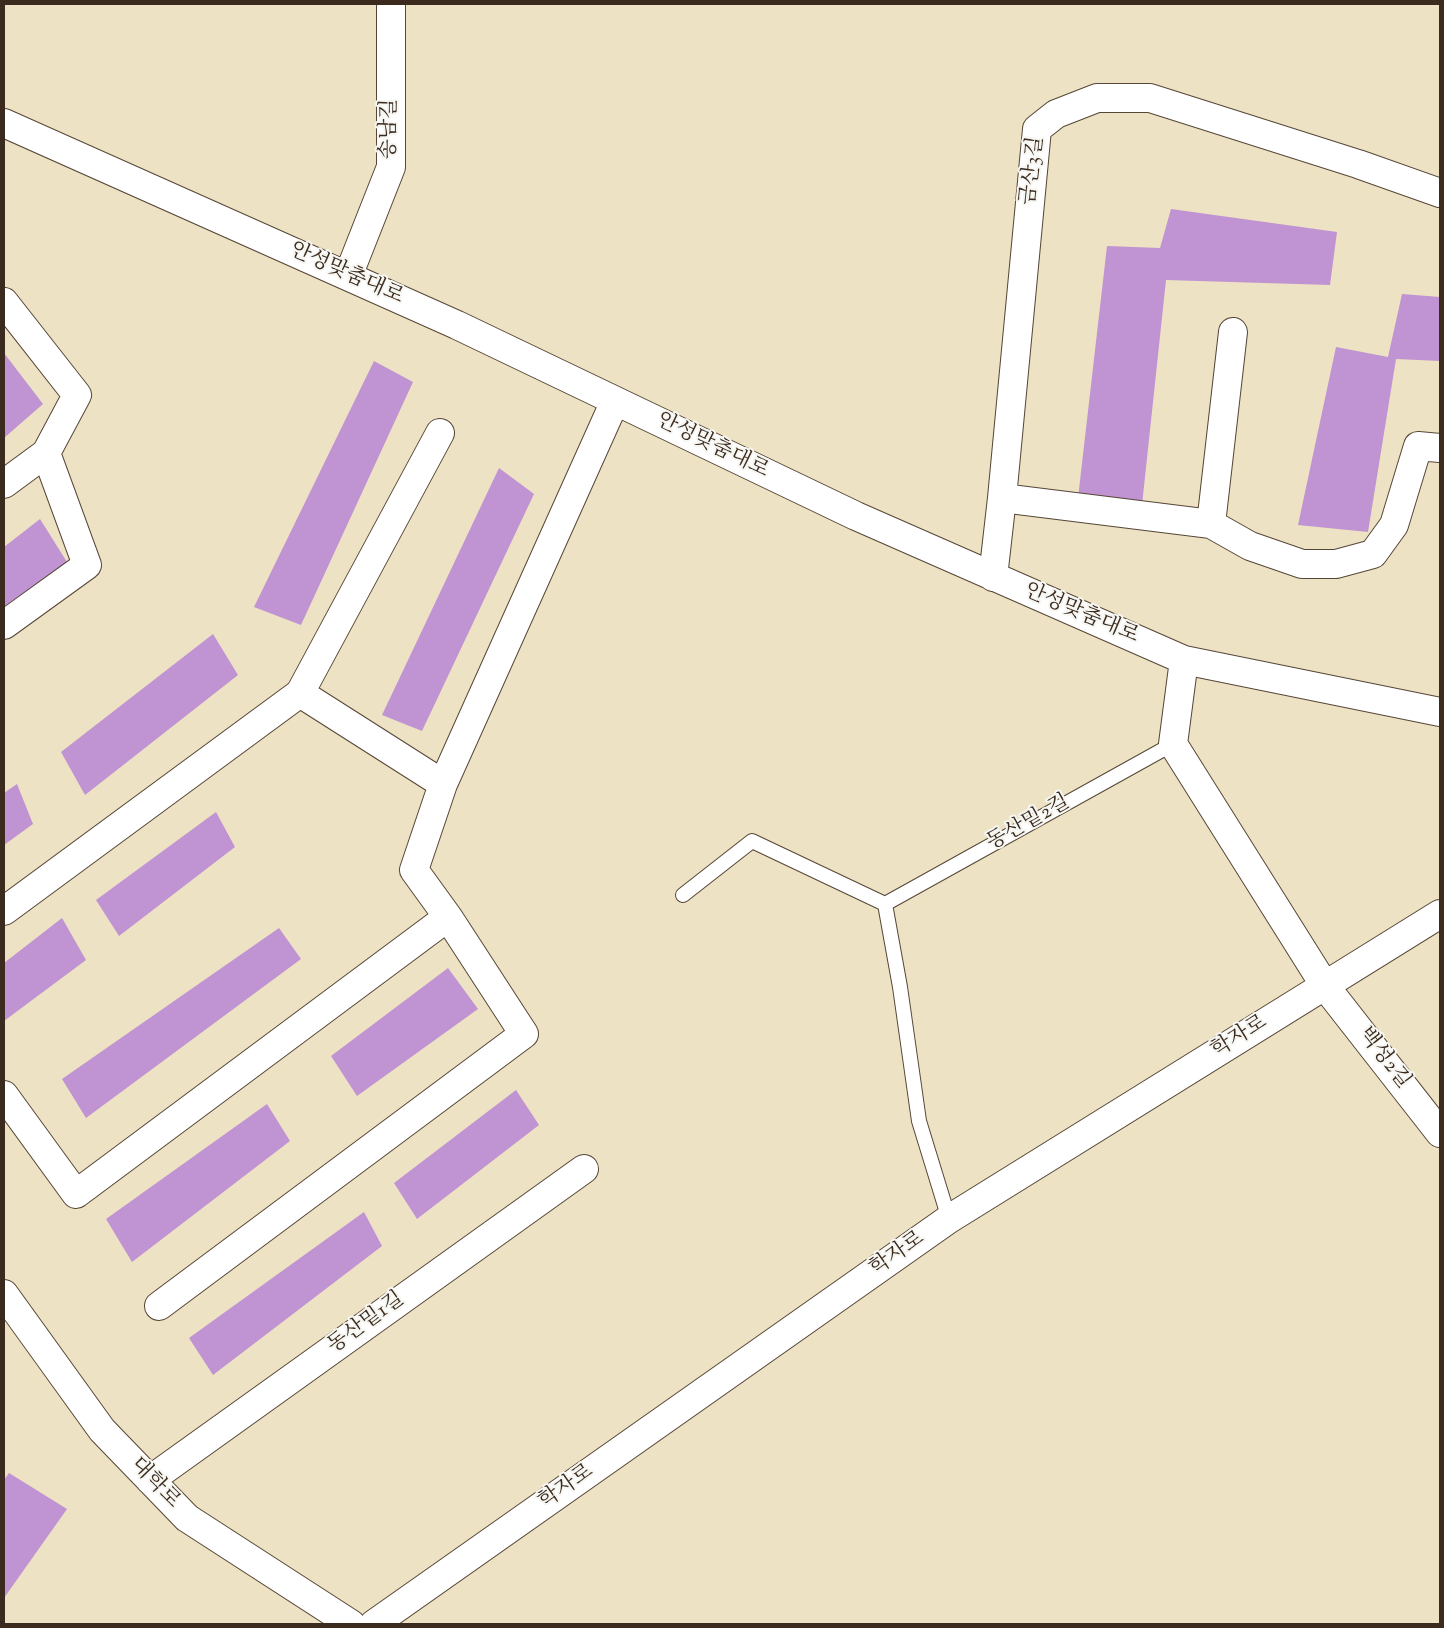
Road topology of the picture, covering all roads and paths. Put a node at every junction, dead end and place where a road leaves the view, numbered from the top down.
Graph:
1 (391, 4) edge
2 (4, 123) edge
3 (1440, 193) edge
4 (348, 276) junction
5 (4, 302) edge
6 (1233, 332) dead end
7 (615, 401) junction
8 (440, 433) dead end
9 (1429, 447) edge
10 (46, 453) junction
11 (4, 484) edge
12 (1002, 498) junction
13 (1211, 524) junction
14 (993, 577) junction
15 (4, 625) edge
16 (1184, 660) junction
17 (300, 693) junction
18 (1440, 712) edge
19 (1173, 744) junction
20 (443, 784) junction
21 (682, 895) dead end
22 (885, 904) junction
23 (4, 911) edge
24 (1440, 914) edge
25 (448, 917) junction
26 (1325, 986) junction
27 (4, 1095) edge
28 (1440, 1133) edge
29 (584, 1169) dead end
30 (950, 1219) junction
31 (4, 1294) edge
32 (159, 1306) dead end
33 (150, 1480) junction
34 (351, 1624) edge
35 (374, 1624) edge

1 - 4 street, 송남길
2 - 4 street, 안성맞춤대로
3 - 12 street, 금산3길
4 - 7 street, 안성맞춤대로
5 - 10 street
6 - 13 street
7 - 14 street, 안성맞춤대로
7 - 20 street
8 - 17 street
9 - 13 street
10 - 11 street
10 - 15 street
12 - 13 street
12 - 14 street, 금산3길
14 - 16 street, 안성맞춤대로
16 - 18 street, 안성맞춤대로
16 - 19 street
17 - 20 street
17 - 23 street
19 - 22 lane, 동산밑2길
19 - 26 street
20 - 25 street
21 - 22 lane
22 - 30 lane
24 - 26 street, 학자로
25 - 27 street
25 - 32 street
26 - 28 street, 백성2길
26 - 30 street, 학자로
29 - 33 street, 동산밑1길
30 - 35 street, 학자로
31 - 33 street, 대학로
33 - 34 street, 대학로

